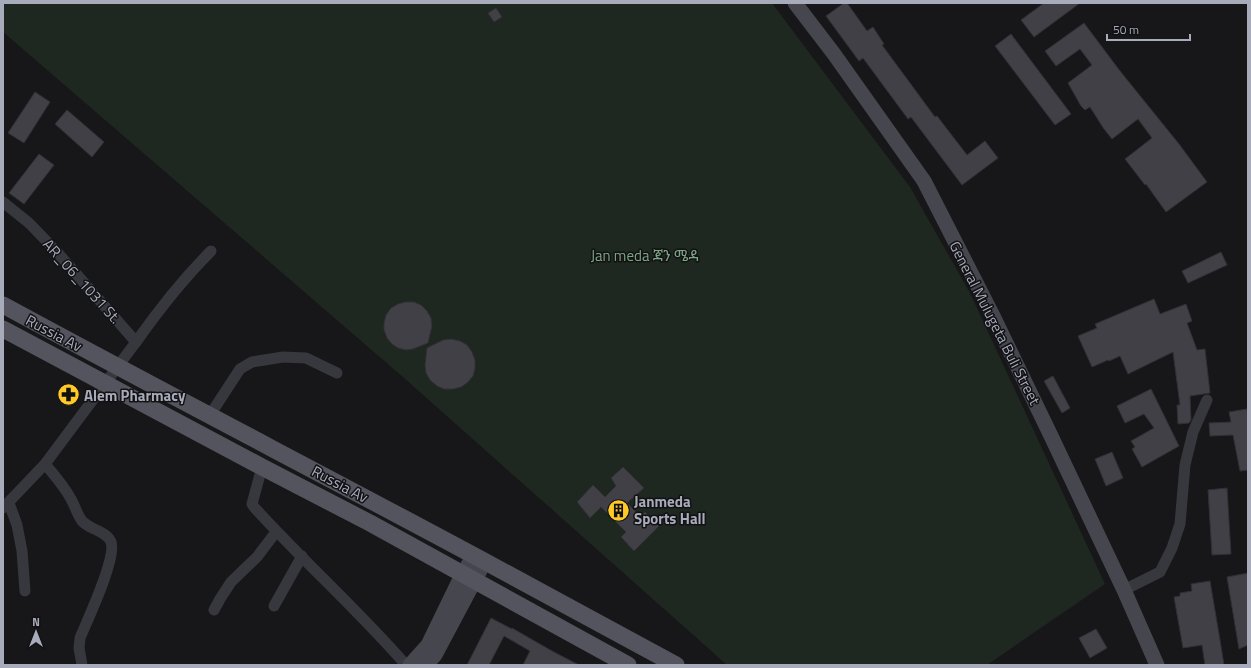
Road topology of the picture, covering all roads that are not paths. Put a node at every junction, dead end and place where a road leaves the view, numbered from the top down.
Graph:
1 (795, 3) edge
2 (3, 202) edge
3 (211, 251) dead end
4 (3, 305) edge
5 (3, 329) edge
6 (136, 342) junction
7 (116, 367) junction
8 (337, 373) dead end
9 (106, 384) junction
10 (1207, 400) dead end
11 (210, 415) junction
12 (45, 464) junction
13 (262, 467) junction
14 (6, 506) edge
15 (276, 532) junction
16 (302, 556) junction
17 (479, 558) junction
18 (468, 578) junction
19 (1124, 590) junction
20 (25, 591) dead end
21 (274, 606) dead end
22 (214, 610) dead end
23 (426, 661) edge
24 (82, 665) edge
25 (406, 665) edge
26 (410, 665) edge
27 (628, 665) edge
28 (676, 665) edge
29 (1157, 665) edge

1 - 19 main road, General Mulugeta Buli Street
2 - 6 street, AR_06_1031 St.
3 - 6 street
4 - 7 main road, Russia Av
5 - 9 main road, Russia Av
6 - 7 street
7 - 9 street
7 - 11 main road, Russia Av
8 - 11 street
9 - 12 street
9 - 13 main road, Russia Av
10 - 19 street
11 - 17 main road, Russia Av
12 - 14 street
12 - 24 street
13 - 15 street
13 - 18 main road, Russia Av
14 - 20 street
15 - 16 street
15 - 22 street
16 - 21 street
16 - 25 street
17 - 18 main road
17 - 28 main road, Russia Av
18 - 23 main road
18 - 27 main road, Russia Av
19 - 29 main road, General Mulugeta Buli Street
23 - 26 main road

